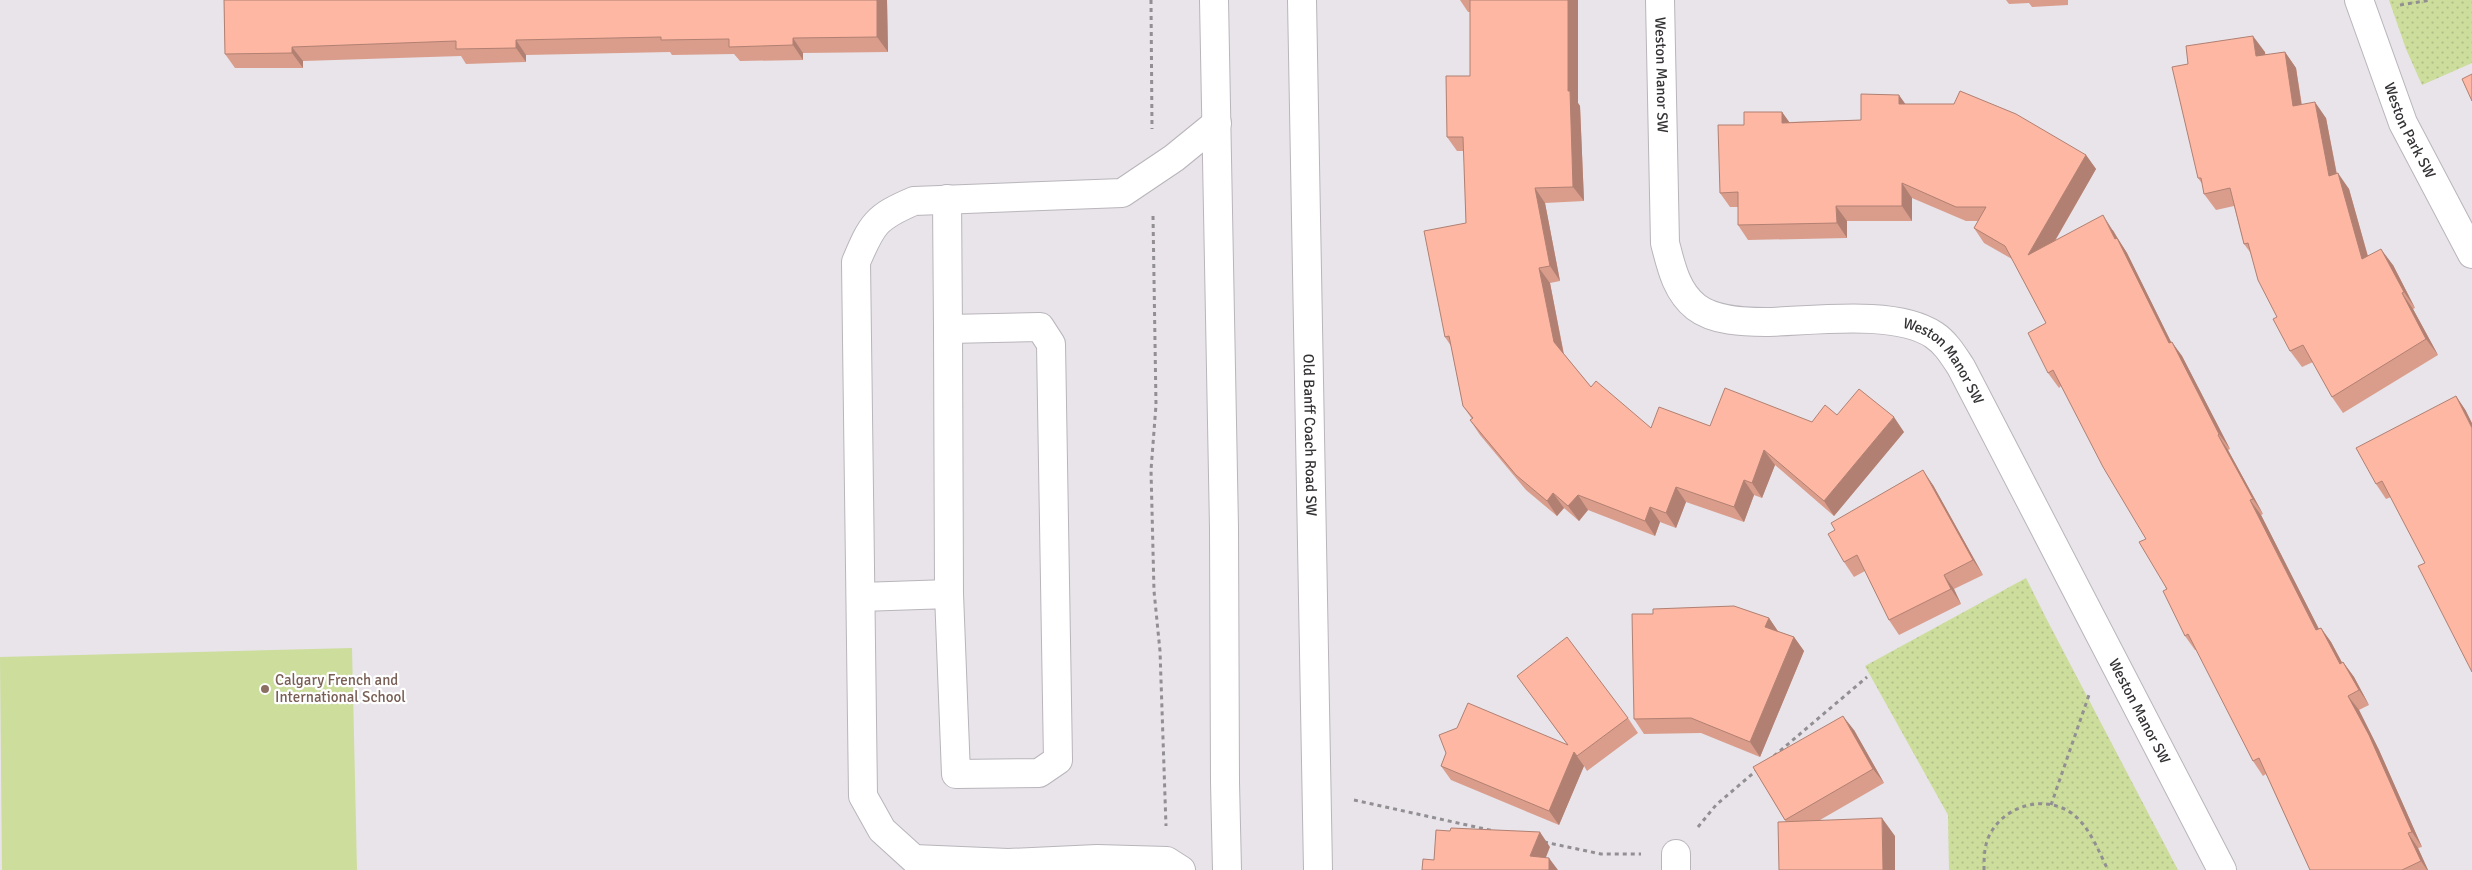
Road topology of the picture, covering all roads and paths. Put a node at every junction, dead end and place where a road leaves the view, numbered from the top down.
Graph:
1 (1151, 0) edge
2 (1214, 0) edge
3 (1302, 0) edge
4 (1660, 0) edge
5 (2359, 0) edge
6 (1217, 123) junction
7 (1152, 173) junction
8 (947, 199) junction
9 (2472, 254) edge
10 (948, 330) junction
11 (949, 594) junction
12 (861, 596) junction
13 (2106, 650) junction
14 (1867, 677) dead end
15 (1769, 760) edge
16 (1762, 766) edge
17 (1316, 792) junction
18 (2051, 805) junction
19 (1498, 832) edge
20 (1536, 840) edge
21 (1676, 862) edge
22 (1095, 864) edge
23 (1174, 866) edge
24 (1010, 867) edge
25 (1227, 870) edge
26 (1318, 870) edge
27 (1984, 870) edge
28 (2108, 870) edge
29 (2222, 870) edge

1 - 7 path
2 - 6 main road
3 - 17 main road, Old Banff Coach Road SW
4 - 13 main road, Weston Manor SW
5 - 9 main road, Weston Park SW
6 - 7 main road
6 - 25 main road
7 - 8 main road
7 - 23 path
8 - 10 main road
8 - 12 main road
10 - 11 main road
10 - 11 main road
11 - 12 main road
12 - 24 main road
13 - 18 path
13 - 29 main road, Weston Manor SW
14 - 15 path
16 - 21 path
17 - 19 path
17 - 26 main road, Old Banff Coach Road SW
18 - 27 path
18 - 28 path
20 - 21 path
22 - 23 main road
22 - 24 main road

